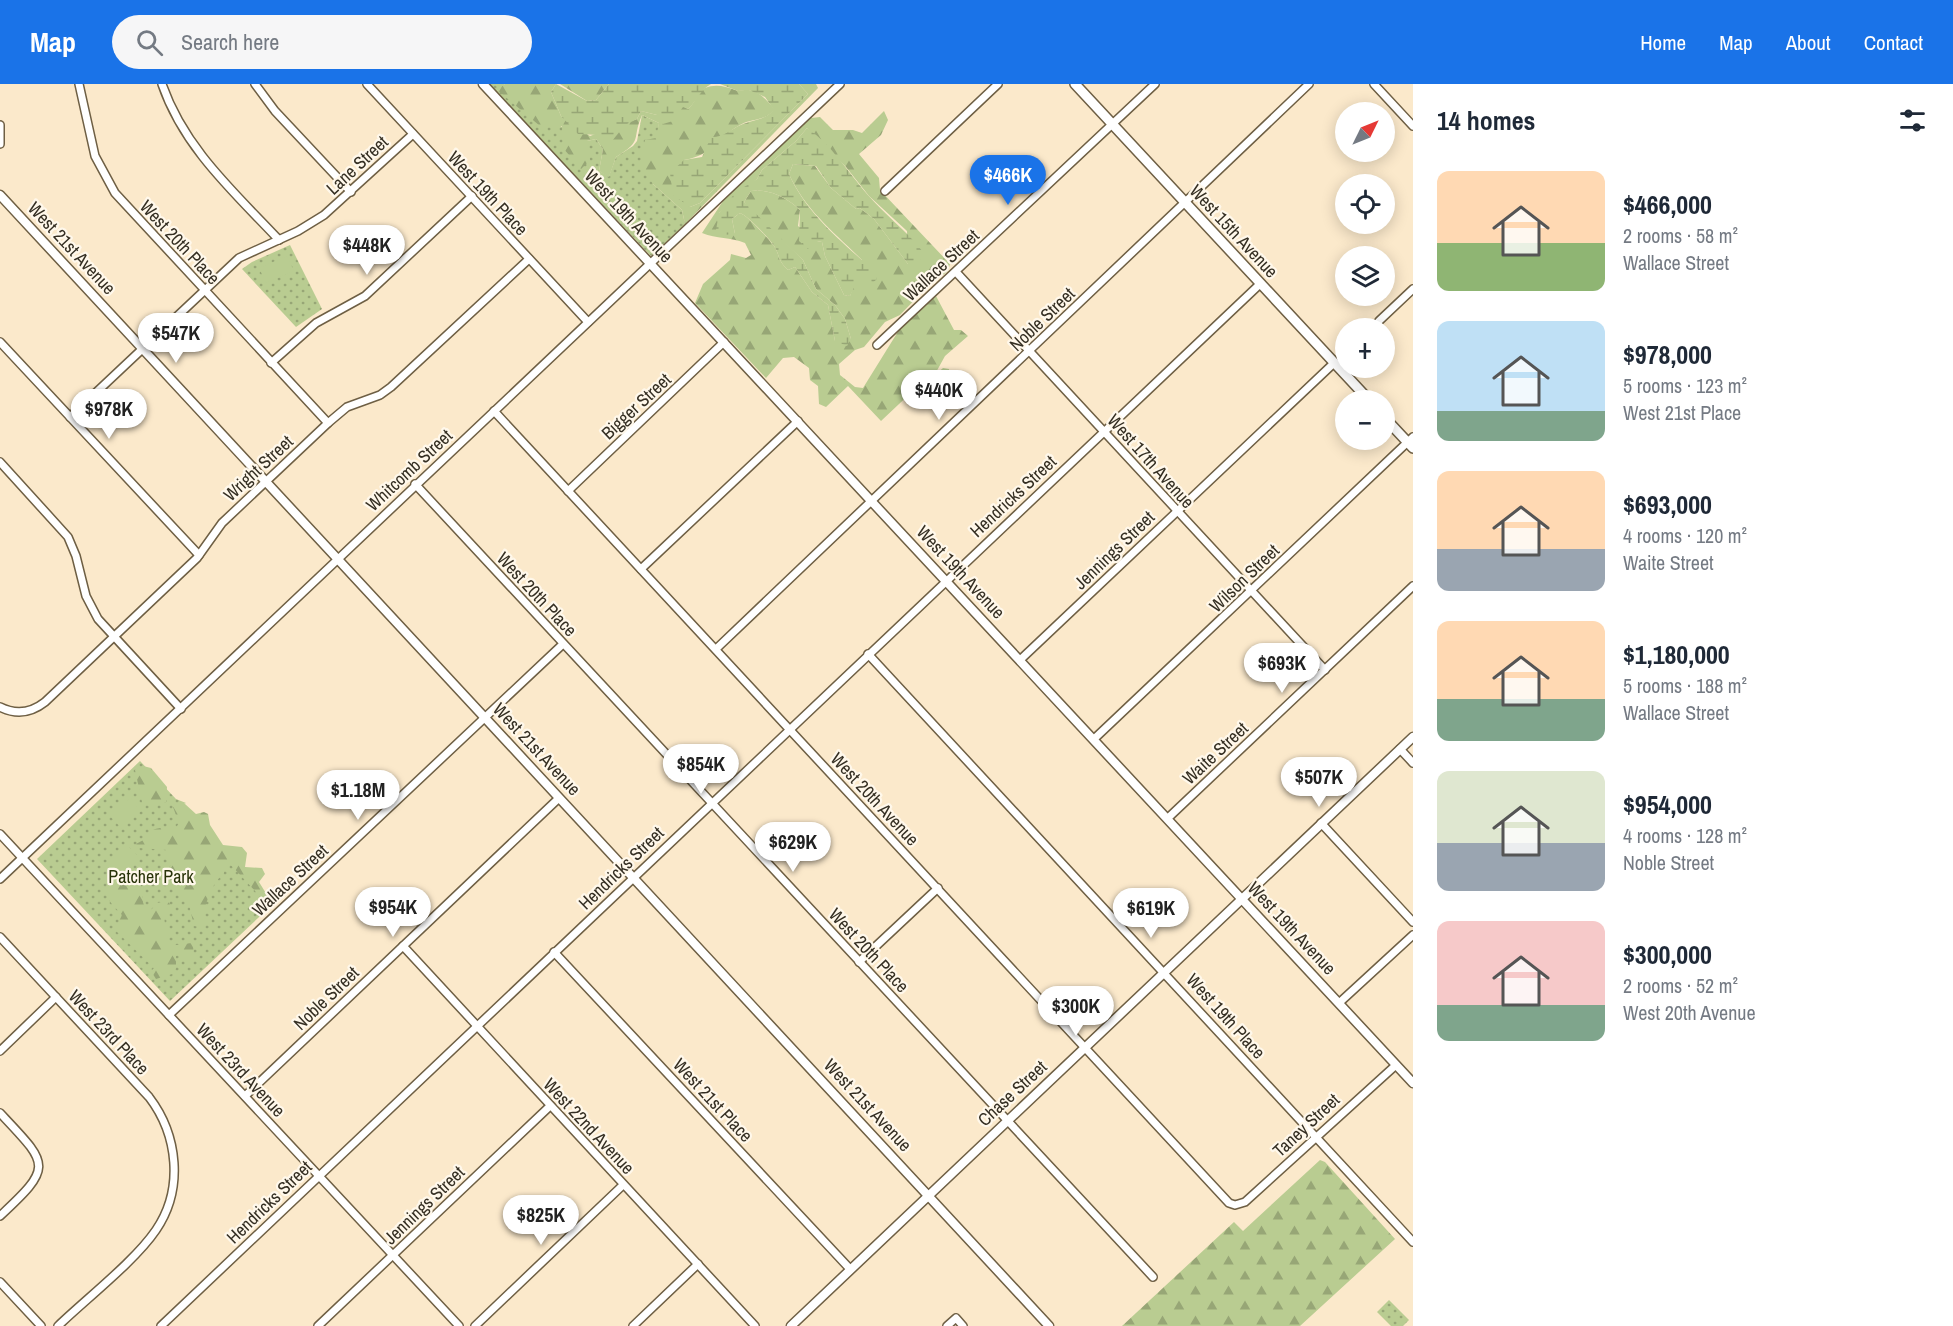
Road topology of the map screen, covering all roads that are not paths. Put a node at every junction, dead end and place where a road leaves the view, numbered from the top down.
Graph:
1 (79, 84) edge
2 (162, 84) edge
3 (255, 84) edge
4 (367, 84) edge
5 (483, 84) edge
6 (840, 84) edge
7 (998, 84) edge
8 (1075, 84) edge
9 (1155, 84) edge
10 (1309, 84) edge
11 (1374, 84) edge
12 (0, 125) edge
13 (1112, 125) junction
14 (1413, 126) edge
15 (413, 134) junction
16 (0, 144) edge
17 (885, 191) dead end
18 (351, 192) junction
19 (0, 195) edge
20 (472, 196) junction
21 (1185, 203) junction
22 (279, 240) junction
23 (529, 259) junction
24 (651, 263) junction
25 (956, 272) junction
26 (1260, 284) junction
27 (1413, 289) edge
28 (204, 291) junction
29 (1382, 318) edge
30 (588, 322) junction
31 (0, 342) edge
32 (724, 342) junction
33 (877, 345) dead end
34 (143, 348) junction
35 (1030, 352) junction
36 (271, 363) junction
37 (1334, 363) junction
38 (1360, 390) edge
39 (494, 411) junction
40 (70, 417) junction
41 (798, 421) junction
42 (328, 423) junction
43 (1395, 427) edge
44 (1104, 430) junction
45 (1411, 442) edge
46 (0, 462) edge
47 (266, 480) junction
48 (415, 484) junction
49 (568, 490) junction
50 (872, 501) junction
51 (1176, 512) junction
52 (199, 555) junction
53 (338, 558) junction
54 (641, 569) junction
55 (946, 580) junction
56 (1413, 586) edge
57 (1252, 590) junction
58 (113, 637) junction
59 (564, 644) junction
60 (716, 649) junction
61 (868, 654) junction
62 (1020, 660) junction
63 (1326, 670) junction
64 (0, 707) edge
65 (181, 710) junction
66 (485, 718) junction
67 (789, 728) junction
68 (1413, 737) edge
69 (1094, 739) junction
70 (1400, 749) junction
71 (1413, 763) edge
72 (559, 798) junction
73 (711, 803) junction
74 (1168, 819) junction
75 (1321, 823) junction
76 (0, 834) edge
77 (23, 859) junction
78 (633, 877) junction
79 (0, 879) edge
80 (938, 888) junction
81 (1242, 898) junction
82 (1413, 922) edge
83 (1413, 934) edge
84 (0, 937) edge
85 (402, 946) junction
86 (554, 952) junction
87 (859, 962) junction
88 (1165, 972) junction
89 (56, 997) junction
90 (1339, 1003) junction
91 (169, 1015) junction
92 (476, 1026) junction
93 (1086, 1046) junction
94 (0, 1051) edge
95 (1396, 1065) junction
96 (1413, 1083) edge
97 (245, 1096) junction
98 (550, 1106) junction
99 (0, 1113) edge
100 (1007, 1120) junction
101 (1316, 1137) junction
102 (319, 1175) junction
103 (623, 1185) junction
104 (928, 1195) junction
105 (1235, 1205) joint
106 (0, 1216) edge
107 (1413, 1242) edge
108 (393, 1255) junction
109 (698, 1264) junction
110 (850, 1269) junction
111 (1153, 1277) dead end
112 (0, 1282) edge
113 (41, 1326) edge
114 (58, 1326) edge
115 (161, 1326) edge
116 (318, 1326) edge
117 (459, 1326) edge
118 (475, 1326) edge
119 (633, 1326) edge
120 (755, 1326) edge
121 (791, 1326) edge
122 (947, 1326) edge
123 (963, 1326) edge
124 (1049, 1326) edge

1 - 28 street, West 20th Place
2 - 22 street
3 - 18 street
4 - 15 street, West 19th Place
5 - 24 street, West 19th Avenue
6 - 24 street, Whitcomb Street
7 - 17 street
8 - 13 main road, West 15th Avenue
9 - 13 street, Wallace Street
10 - 21 street, Noble Street
11 - 14 street
12 - 16 street
13 - 21 main road, West 15th Avenue
13 - 25 street, Wallace Street
15 - 18 street, Lane Street
15 - 20 street, West 19th Place
18 - 22 street, Lane Street
19 - 34 street, West 21st Avenue
20 - 23 street, West 19th Place
20 - 36 street
21 - 26 main road, West 15th Avenue
21 - 35 street, Noble Street
22 - 28 street, Lane Street
23 - 30 street, West 19th Place
23 - 42 street, Wright Street
24 - 30 street, Whitcomb Street
24 - 32 street, West 19th Avenue
25 - 33 street, Wallace Street
25 - 35 street, West 17th Avenue
26 - 37 main road, West 15th Avenue
26 - 44 street, Hendricks Street
27 - 29 street
28 - 34 street, Lane Street
28 - 36 street, West 20th Place
30 - 39 street, Whitcomb Street
31 - 40 street
32 - 41 street, West 19th Avenue
32 - 49 street, Bigger Street
34 - 40 street, Lane Street
34 - 47 street, West 21st Avenue
35 - 44 street, West 17th Avenue
35 - 50 street, Noble Street
36 - 42 street, West 20th Place
37 - 38 main road, West 15th Avenue
37 - 51 street, Jennings Street
39 - 48 street, Whitcomb Street
39 - 49 street, West 20th Avenue
40 - 52 street
41 - 50 street, West 19th Avenue
41 - 54 street
42 - 47 street, Wright Street
43 - 45 main road
44 - 51 street, West 17th Avenue
44 - 55 street, Hendricks Street
45 - 57 street, Wilson Street
46 - 58 street
47 - 52 street, Wright Street
47 - 53 street, West 21st Avenue
48 - 53 street, Whitcomb Street
48 - 59 street, West 20th Place
49 - 54 street, West 20th Avenue
50 - 55 street, West 19th Avenue
50 - 60 street, Noble Street
51 - 57 street, West 17th Avenue
51 - 62 street, Jennings Street
52 - 58 street, Wright Street
53 - 65 street, Whitcomb Street
53 - 66 street, West 21st Avenue
54 - 60 street, West 20th Avenue
55 - 61 street, Hendricks Street
55 - 62 street, West 19th Avenue
56 - 63 street, Waite Street
57 - 63 street, West 17th Avenue
57 - 69 street, Wilson Street
58 - 64 street, Wright Street
58 - 65 street
59 - 66 street, Wallace Street
59 - 73 street, West 20th Place
60 - 67 street, West 20th Avenue
61 - 67 street, Hendricks Street
61 - 88 street, West 19th Place
62 - 69 street, West 19th Avenue
63 - 74 street, Waite Street
65 - 77 street, Whitcomb Street
66 - 72 street, West 21st Avenue
66 - 91 street, Wallace Street
67 - 73 street, Hendricks Street
67 - 80 street, West 20th Avenue
68 - 70 street, Chase Street
69 - 74 street, West 19th Avenue
70 - 71 street
70 - 75 street, Chase Street
72 - 78 street, West 21st Avenue
72 - 85 street, Noble Street
73 - 78 street, Hendricks Street
73 - 87 street, West 20th Place
74 - 81 street, West 19th Avenue
75 - 81 street, Chase Street
75 - 82 street
76 - 77 street, West 23rd Avenue
77 - 79 street, Whitcomb Street
77 - 91 street, West 23rd Avenue
78 - 86 street, Hendricks Street
78 - 104 street, West 21st Avenue
80 - 87 street
80 - 93 street, West 20th Avenue
81 - 88 street, Chase Street
81 - 90 street, West 19th Avenue
83 - 90 street
84 - 89 street, West 23rd Place
85 - 92 street, West 22nd Avenue
85 - 97 street, Noble Street
86 - 92 street, Hendricks Street
86 - 110 street, West 21st Place
87 - 100 street, West 20th Place
88 - 93 street, Chase Street
88 - 101 street, West 19th Place
89 - 94 street
89 - 114 street, West 23rd Place
90 - 95 street, West 19th Avenue
91 - 97 street, West 23rd Avenue
92 - 98 street, West 22nd Avenue
92 - 102 street, Hendricks Street
93 - 100 street, Chase Street
93 - 105 street, West 20th Avenue
95 - 96 street, West 19th Avenue
95 - 101 street, Taney Street
97 - 102 street, West 23rd Avenue
98 - 103 street, West 22nd Avenue
98 - 108 street, Jennings Street
99 - 106 street
100 - 104 street, Chase Street
100 - 111 street, West 20th Place
101 - 105 street, Taney Street
101 - 107 street, West 19th Place
102 - 108 street, West 23rd Avenue
102 - 115 street, Hendricks Street
103 - 109 street, West 22nd Avenue
103 - 118 street
104 - 110 street, Chase Street
104 - 124 street, West 21st Avenue
108 - 116 street, Jennings Street
108 - 117 street, West 23rd Avenue
109 - 119 street
109 - 120 street, West 22nd Avenue
110 - 121 street, Chase Street
112 - 113 street
122 - 123 street

